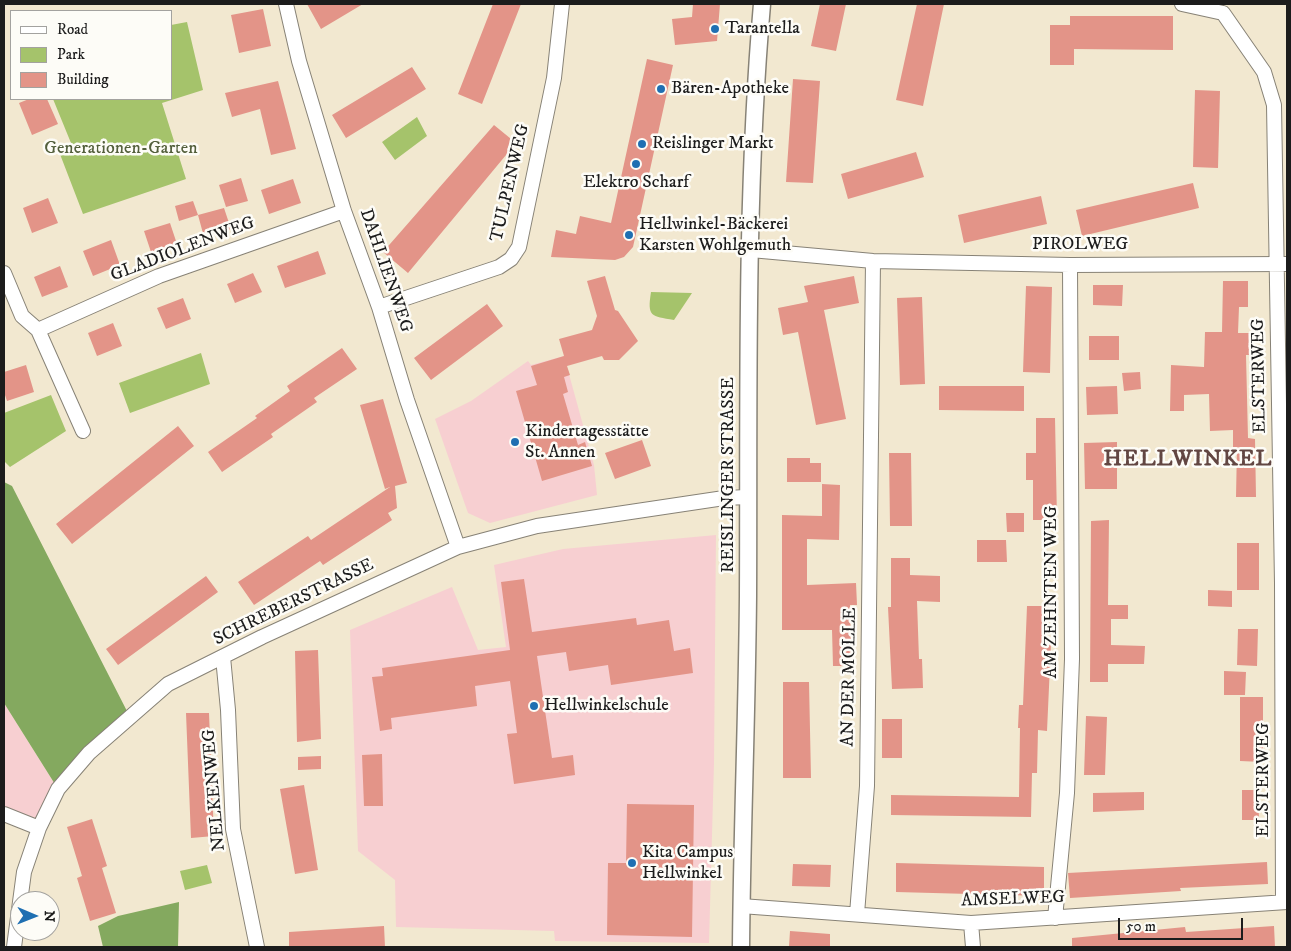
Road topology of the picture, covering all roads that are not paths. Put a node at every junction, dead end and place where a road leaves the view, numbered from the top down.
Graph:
1 (286, 4) edge
2 (562, 4) edge
3 (762, 4) edge
4 (1182, 4) edge
5 (1224, 8) edge
6 (344, 211) junction
7 (751, 250) junction
8 (873, 261) junction
9 (1282, 264) edge
10 (1070, 265) junction
11 (4, 273) edge
12 (379, 307) junction
13 (38, 330) junction
14 (83, 431) dead end
15 (748, 497) junction
16 (458, 547) junction
17 (223, 657) junction
18 (4, 814) edge
19 (39, 828) junction
20 (1285, 902) edge
21 (741, 906) junction
22 (857, 914) junction
23 (1055, 918) junction
24 (971, 923) junction
25 (11, 945) edge
26 (257, 947) edge
27 (741, 947) edge
28 (973, 947) edge

1 - 6 street, DAHLIENWEG
2 - 12 street, TULPENWEG
3 - 7 street, REISLINGER STRASSE
4 - 5 street
5 - 9 street, ELSTERWEG
6 - 12 street, DAHLIENWEG
6 - 13 street, GLADIOLENWEG
7 - 8 street, PIROLWEG
7 - 15 street, REISLINGER STRASSE
8 - 10 street, PIROLWEG
8 - 22 street, AN DER MOLLE
9 - 10 street, PIROLWEG
9 - 20 street, ELSTERWEG
10 - 23 street, AM ZEHNTEN WEG
11 - 13 street
12 - 16 street, DAHLIENWEG
13 - 14 street
15 - 16 street, SCHREBERSTRASSE
15 - 21 street, REISLINGER STRASSE
16 - 17 street, SCHREBERSTRASSE
17 - 19 street, SCHREBERSTRASSE
17 - 26 street, NELKENWEG
18 - 19 street
19 - 25 street, SCHREBERSTRASSE
20 - 23 street, AMSELWEG
21 - 22 street, AMSELWEG
21 - 27 street, REISLINGER STRASSE
22 - 24 street, AMSELWEG
23 - 24 street, AMSELWEG
24 - 28 street

